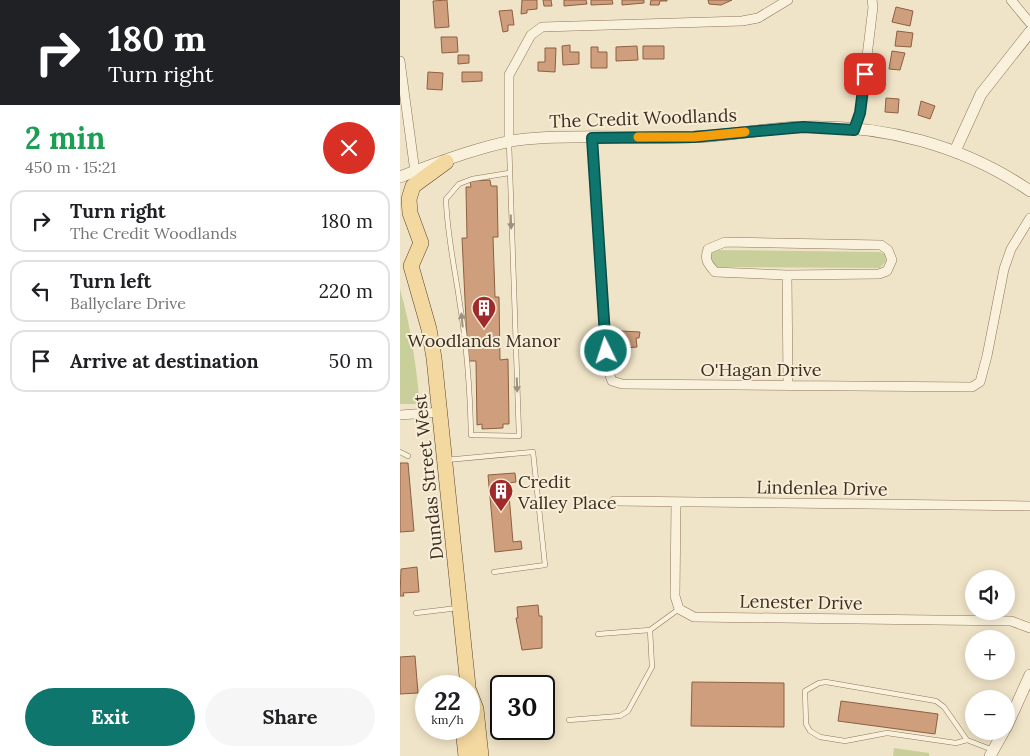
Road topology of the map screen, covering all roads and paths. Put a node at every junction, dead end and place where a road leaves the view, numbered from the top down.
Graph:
1 (788, 0) edge
2 (872, 0) edge
3 (1011, 0) edge
4 (1030, 23) edge
5 (1030, 32) edge
6 (400, 62) edge
7 (854, 130) junction
8 (592, 138) junction
9 (509, 142) junction
10 (955, 151) junction
11 (446, 162) junction
12 (415, 172) junction
13 (509, 174) junction
14 (400, 177) edge
15 (1030, 191) edge
16 (400, 205) edge
17 (1030, 218) edge
18 (409, 259) edge
19 (787, 275) junction
20 (788, 385) junction
21 (441, 412) junction
22 (400, 415) edge
23 (400, 452) edge
24 (408, 456) dead end
25 (445, 460) junction
26 (614, 502) dead end
27 (676, 502) junction
28 (1030, 506) edge
29 (494, 572) dead end
30 (460, 608) junction
31 (679, 609) junction
32 (416, 613) dead end
33 (1030, 628) edge
34 (650, 630) junction
35 (598, 634) dead end
36 (467, 675) edge
37 (1030, 675) edge
38 (1015, 708) edge
39 (569, 720) dead end
40 (464, 740) edge
41 (479, 740) edge
42 (967, 740) junction
43 (999, 740) edge
44 (992, 753) edge
45 (466, 756) edge
46 (481, 756) edge

1 - 9 street
2 - 7 street
3 - 4 street
5 - 10 street
6 - 12 street
7 - 8 street, The Credit Woodlands
7 - 10 street, The Credit Woodlands
8 - 9 street, The Credit Woodlands
8 - 20 street, O'Hagan Drive
9 - 11 street, The Credit Woodlands
9 - 13 lane
10 - 15 street, The Credit Woodlands
11 - 12 street, The Credit Woodlands
11 - 18 main road
12 - 14 street, The Credit Woodlands
13 -> 13 lane
16 - 18 main road, Dundas Street West
17 - 20 street, O'Hagan Drive
18 - 21 main road, Dundas Street West
19 - 19 street
19 - 20 street
21 - 22 street
21 - 25 main road, Dundas Street West
23 - 24 lane
25 - 29 lane
25 - 30 main road, Dundas Street West
26 - 27 street, Lindenlea Drive
27 - 28 street, Lindenlea Drive
27 - 31 street
30 - 32 lane
30 - 36 main road, Dundas Street West
31 - 33 street, Lenester Drive
31 - 34 lane
34 - 35 lane
34 - 39 lane
37 - 38 street
40 - 45 main road
41 - 46 main road
42 - 42 lane
42 - 44 lane
43 - 44 street

